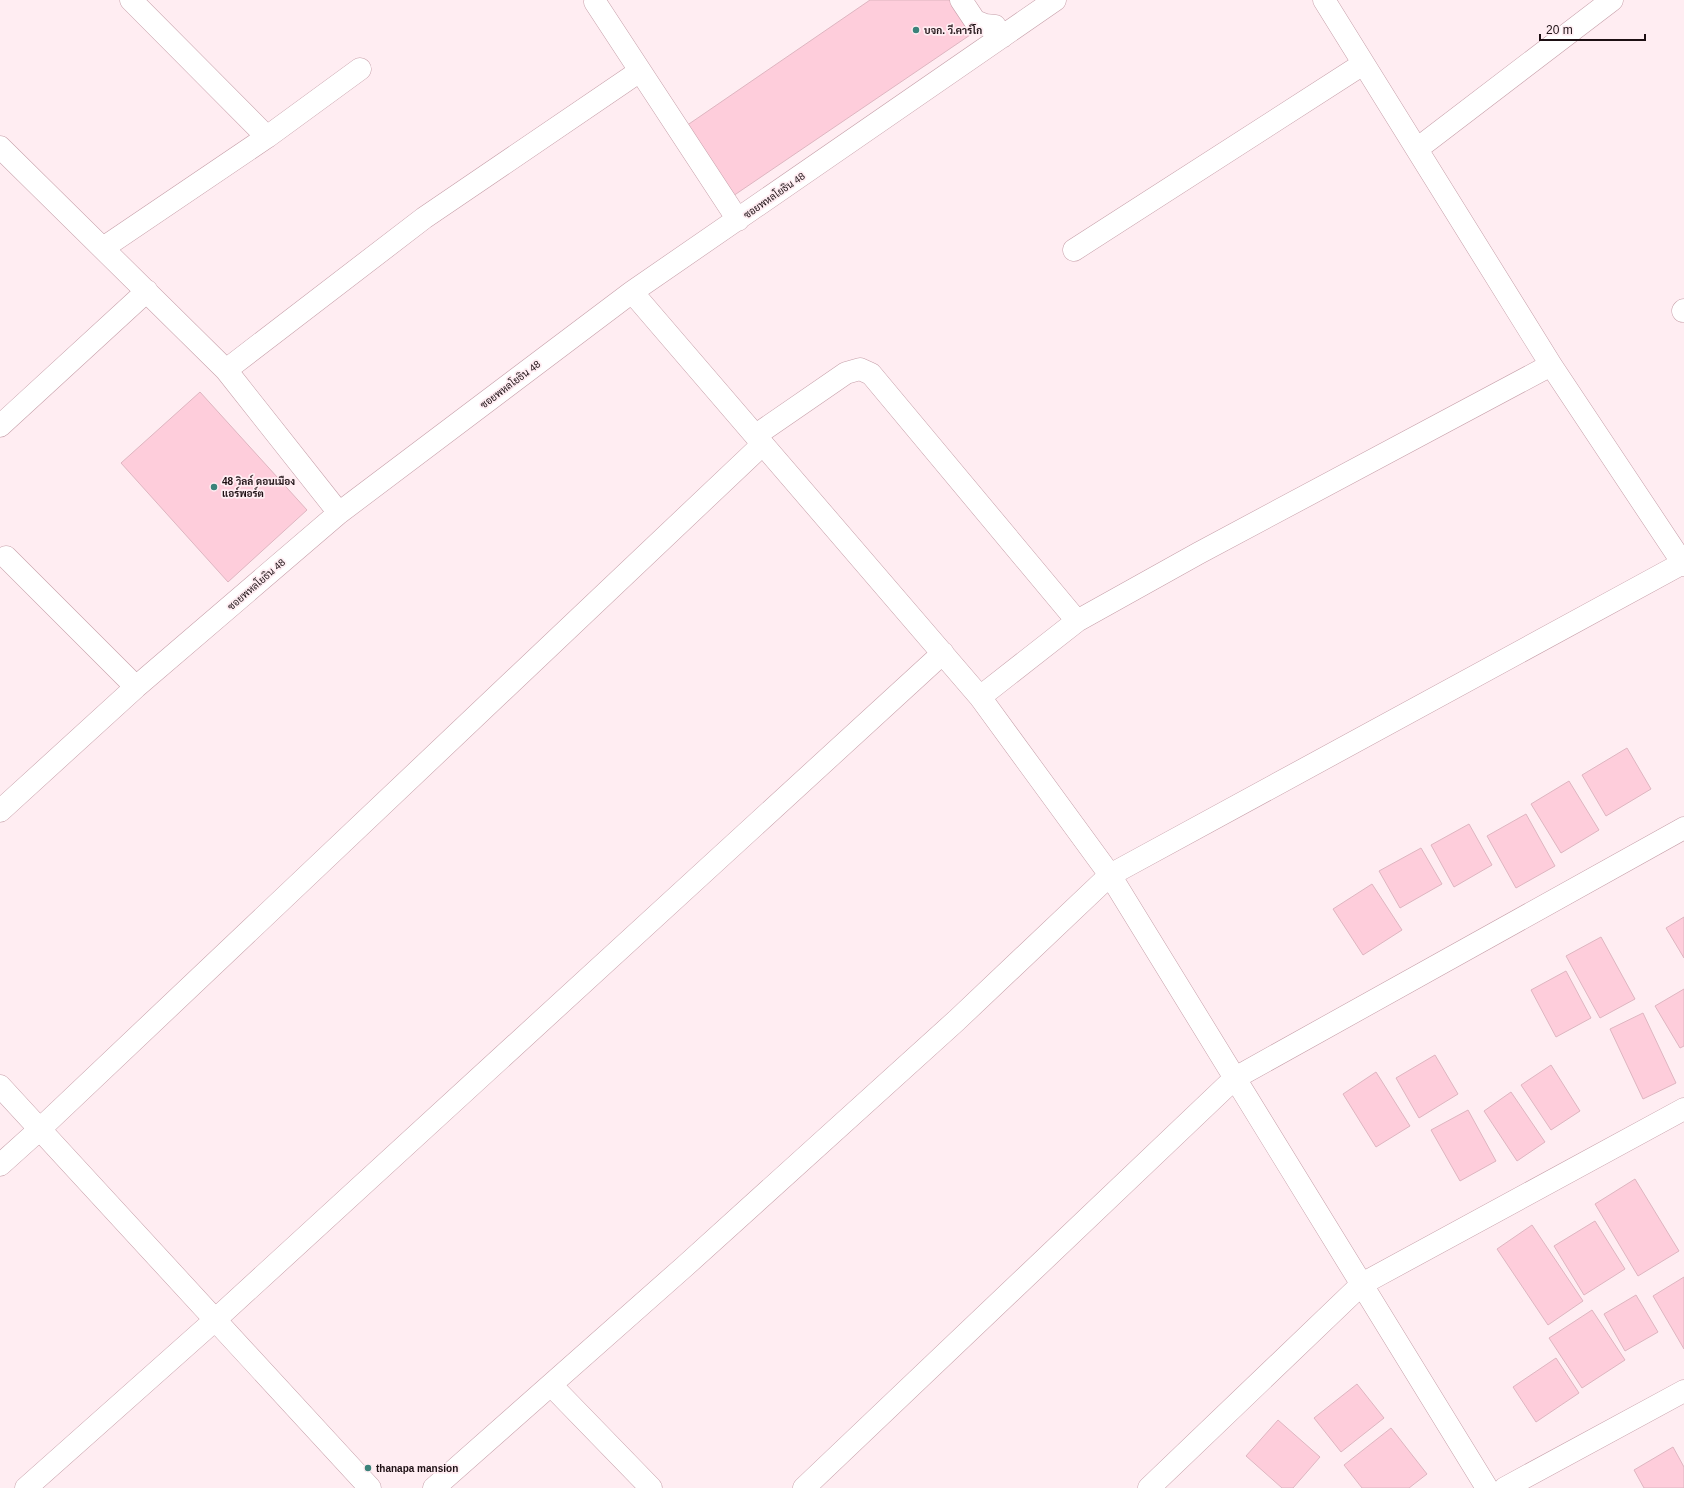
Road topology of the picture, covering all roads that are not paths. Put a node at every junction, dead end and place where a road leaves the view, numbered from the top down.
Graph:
1 (131, 0) edge
2 (961, 0) edge
3 (1324, 0) edge
4 (1612, 0) edge
5 (595, 2) dead end
6 (1049, 2) edge
7 (1002, 37) junction
8 (1363, 64) junction
9 (360, 69) dead end
10 (640, 71) junction
11 (267, 137) junction
12 (0, 147) edge
13 (1417, 149) junction
14 (738, 220) junction
15 (103, 248) junction
16 (1074, 250) dead end
17 (147, 291) junction
18 (632, 292) junction
19 (1551, 365) junction
20 (226, 370) junction
21 (0, 426) edge
22 (759, 440) junction
23 (339, 513) junction
24 (6, 557) dead end
25 (1684, 564) edge
26 (1078, 621) junction
27 (943, 654) junction
28 (136, 687) junction
29 (980, 697) junction
30 (0, 812) edge
31 (1684, 828) edge
32 (1110, 876) junction
33 (1235, 1078) junction
34 (0, 1086) edge
35 (1684, 1109) edge
36 (40, 1129) junction
37 (0, 1165) edge
38 (1362, 1284) junction
39 (215, 1320) junction
40 (551, 1384) junction
41 (1684, 1391) edge
42 (26, 1488) edge
43 (370, 1488) edge
44 (434, 1488) edge
45 (651, 1488) edge
46 (804, 1488) edge
47 (1149, 1488) edge
48 (1487, 1488) edge
49 (1506, 1488) edge

1 - 11 street
2 - 7 street
3 - 8 street
4 - 13 street
5 - 10 street
6 - 7 street, ซอยพหลโยธิน 48
7 - 14 street, ซอยพหลโยธิน 48
8 - 13 street
8 - 16 street
9 - 11 street
10 - 14 street
10 - 20 street
11 - 15 street
12 - 15 street
13 - 19 street
14 - 18 street, ซอยพหลโยธิน 48
15 - 17 street
17 - 20 street
17 - 21 street
18 - 22 street
18 - 23 street, ซอยพหลโยธิน 48
19 - 25 street
19 - 26 street
20 - 23 street
22 - 26 street
22 - 27 street
22 - 36 street
23 - 28 street, ซอยพหลโยธิน 48
24 - 28 street
25 - 32 street
26 - 29 street
27 - 29 street
27 - 39 street
28 - 30 street, ซอยพหลโยธิน 48
29 - 32 street
31 - 33 street
32 - 33 street
32 - 40 street
33 - 38 street
33 - 46 street
34 - 36 street
35 - 38 street
36 - 37 street
36 - 39 street
38 - 47 street
38 - 48 street
39 - 42 street
39 - 43 street
40 - 44 street
40 - 45 street
41 - 49 street

